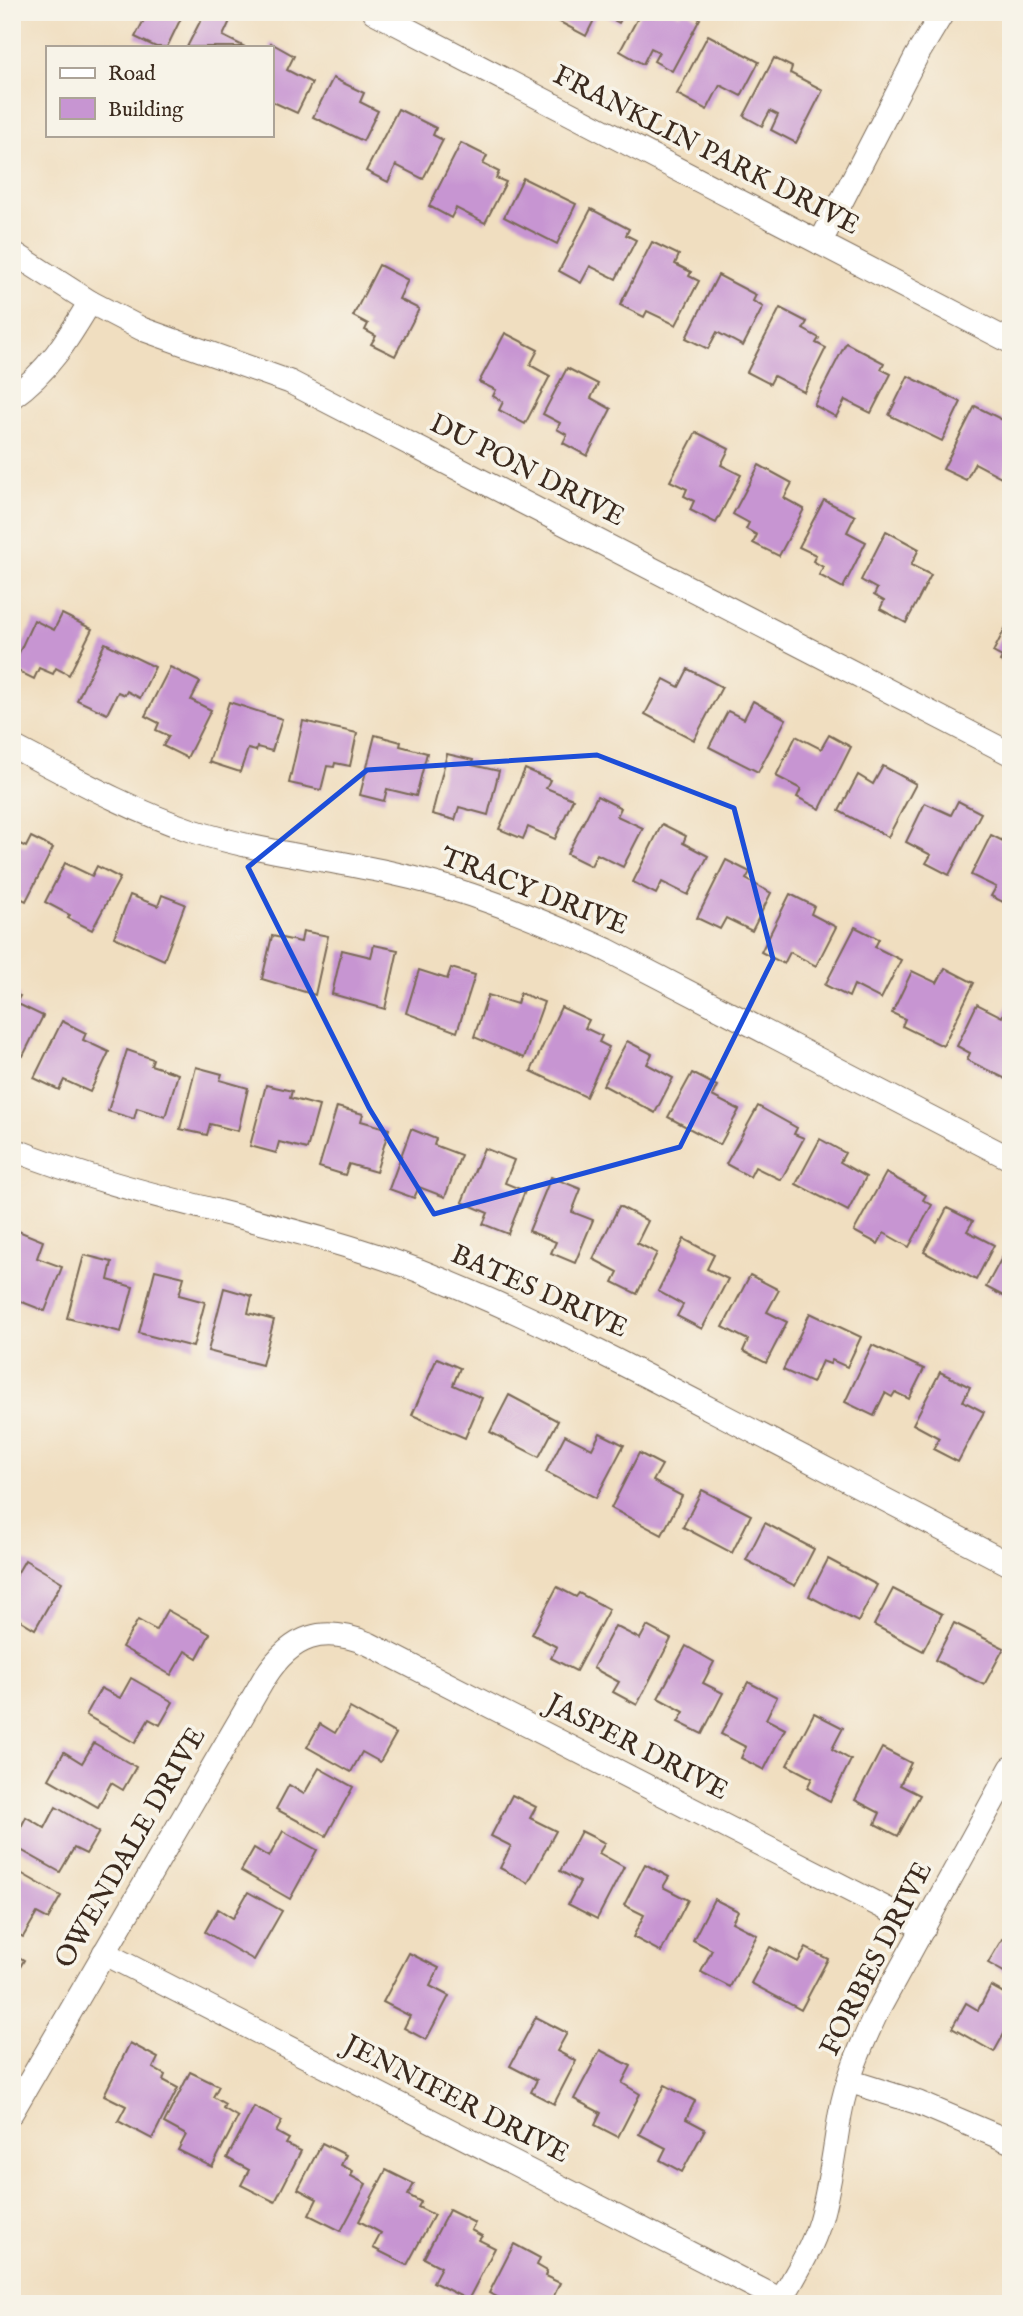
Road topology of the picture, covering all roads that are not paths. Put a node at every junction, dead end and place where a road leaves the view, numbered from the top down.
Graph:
1 (374, 12) edge
2 (943, 12) edge
3 (820, 243) junction
4 (12, 252) edge
5 (90, 302) junction
6 (1011, 342) edge
7 (12, 397) edge
8 (12, 746) edge
9 (1011, 754) edge
10 (12, 1149) edge
11 (1011, 1159) edge
12 (1011, 1565) edge
13 (319, 1634) joint
14 (1011, 1768) edge
15 (924, 1927) junction
16 (103, 1953) junction
17 (849, 2081) junction
18 (12, 2112) edge
19 (1011, 2142) edge
20 (780, 2302) edge

1 - 3 street, FRANKLIN PARK DRIVE
2 - 3 street
3 - 6 street, FRANKLIN PARK DRIVE
4 - 5 street, DU PON DRIVE
5 - 7 street
5 - 9 street, DU PON DRIVE
8 - 11 street, TRACY DRIVE
10 - 12 street, BATES DRIVE
13 - 15 street, JASPER DRIVE
13 - 16 street, OWENDALE DRIVE
14 - 15 street, FORBES DRIVE
15 - 17 street, FORBES DRIVE
16 - 18 street, OWENDALE DRIVE
16 - 20 street, JENNIFER DRIVE
17 - 19 street
17 - 20 street, FORBES DRIVE

